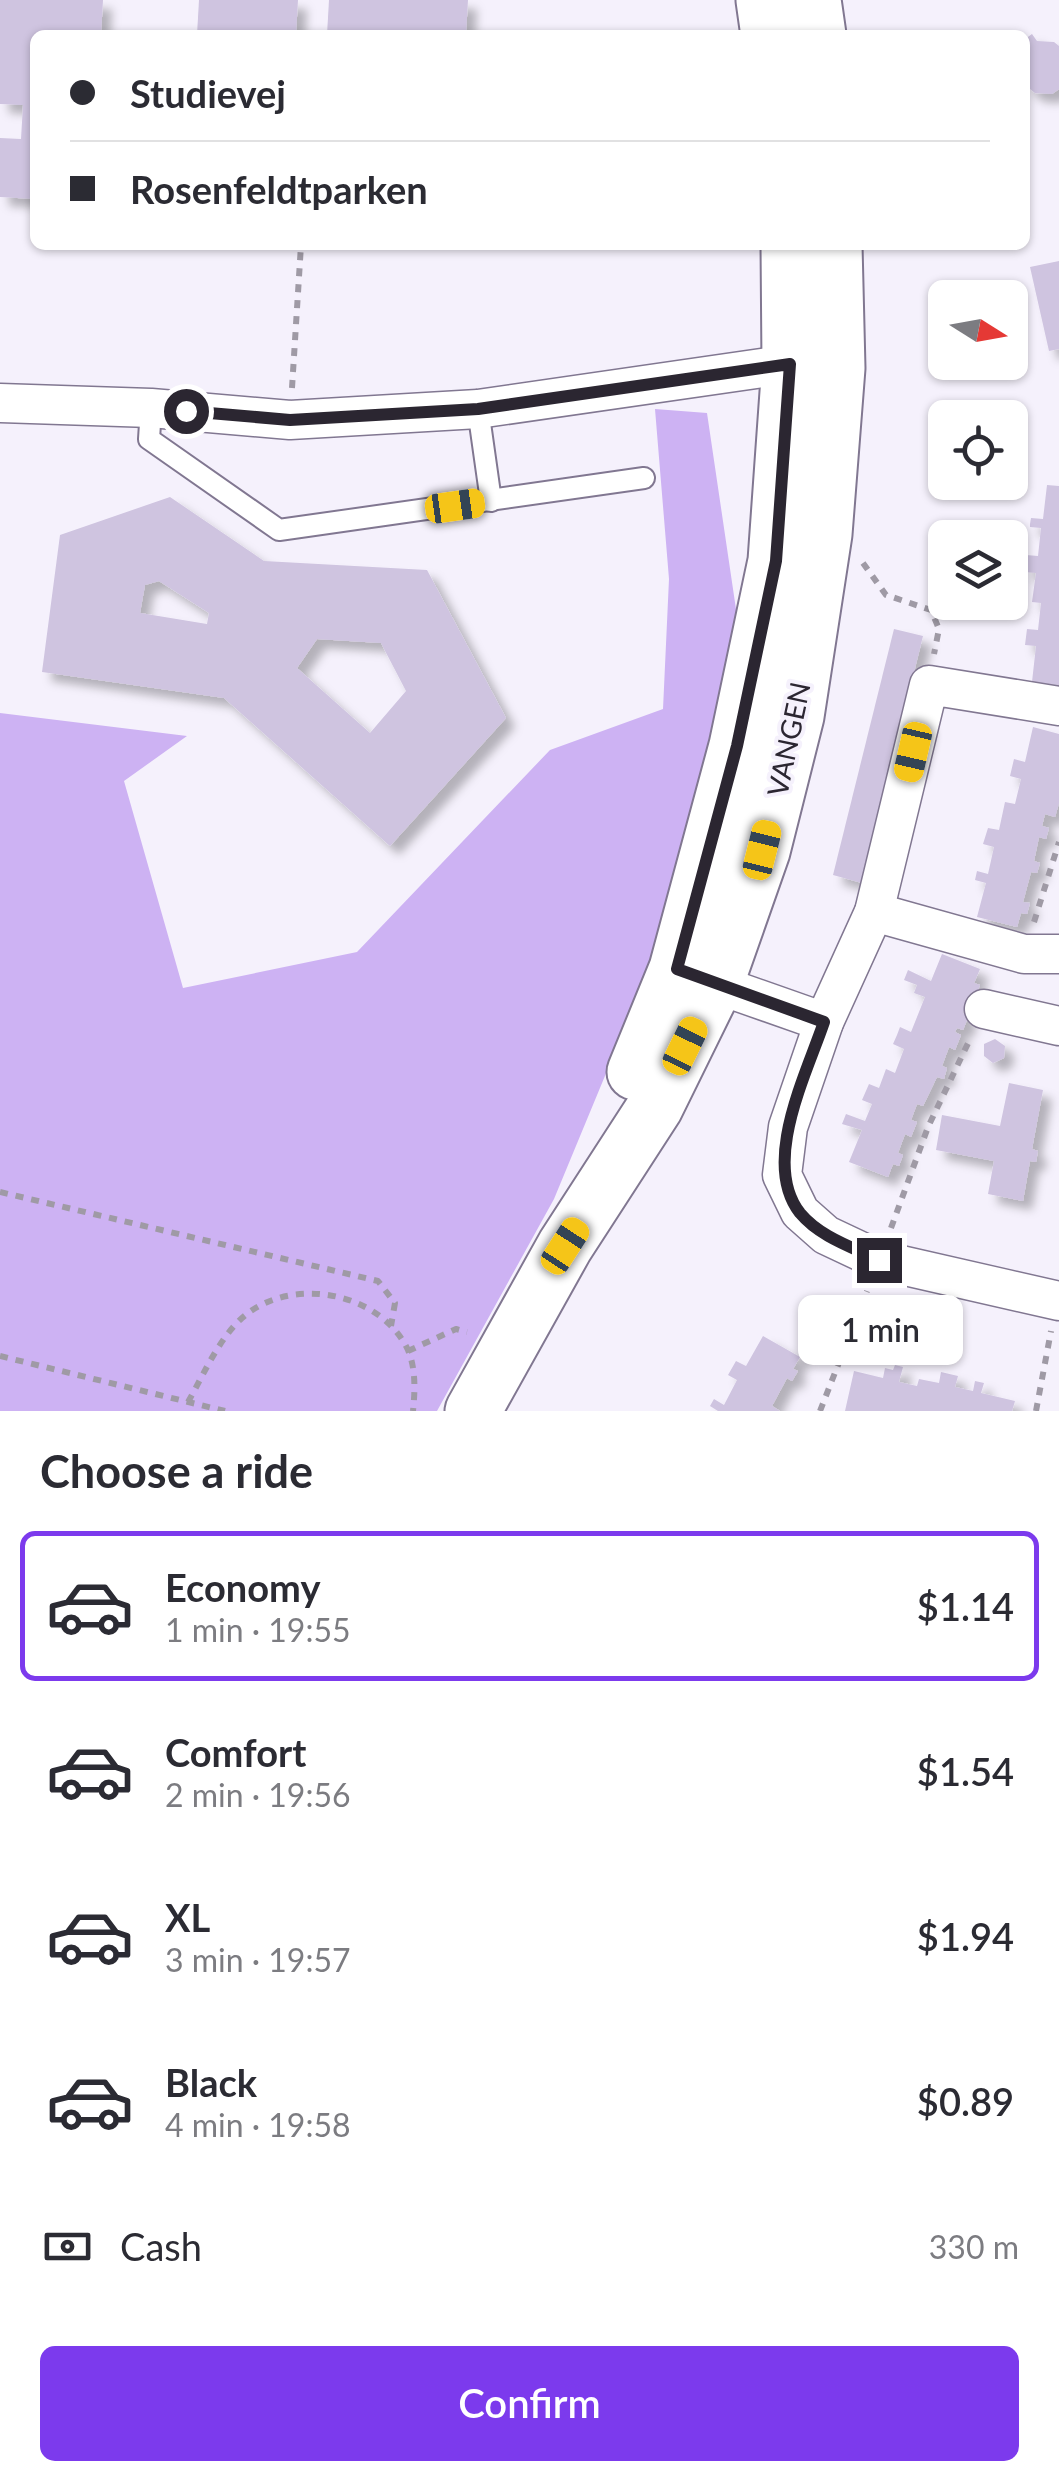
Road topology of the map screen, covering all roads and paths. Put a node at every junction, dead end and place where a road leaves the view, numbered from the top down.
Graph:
1 (764, 0) edge
2 (814, 0) edge
3 (768, 30) edge
4 (817, 30) edge
5 (300, 250) edge
6 (790, 250) edge
7 (833, 250) edge
8 (814, 366) junction
9 (0, 404) edge
10 (152, 408) junction
11 (478, 409) junction
12 (290, 420) junction
13 (644, 478) dead end
14 (490, 501) junction
15 (824, 534) junction
16 (929, 685) junction
17 (1059, 706) edge
18 (1059, 842) edge
19 (874, 912) junction
20 (1042, 954) edge
21 (696, 977) junction
22 (984, 1010) joint
23 (824, 1022) junction
24 (1059, 1026) edge
25 (0, 1192) edge
26 (879, 1260) junction
27 (1058, 1296) edge
28 (391, 1326) junction
29 (0, 1356) edge
30 (188, 1402) junction
31 (226, 1411) edge
32 (414, 1411) edge
33 (473, 1411) edge
34 (820, 1411) edge
35 (1036, 1411) edge

1 - 3 street
2 - 4 street
5 - 12 path
6 - 8 street, VANGEN
7 - 8 street, VANGEN
8 - 11 street
8 - 15 street, VANGEN
8 - 21 street, VANGEN
9 - 10 street
10 - 12 street
10 - 14 lane
11 - 12 street
11 - 14 lane
13 - 14 lane
15 - 16 path
15 - 21 street, VANGEN
16 - 17 street
16 - 19 street
18 - 20 path
19 - 20 street
19 - 23 street
21 - 23 street
21 - 33 street, VANGEN
22 - 24 street
22 - 26 path
23 - 26 street
25 - 28 path
26 - 27 street
26 - 34 path
27 - 35 path
28 - 30 path
28 - 32 path
29 - 30 path
30 - 31 path

